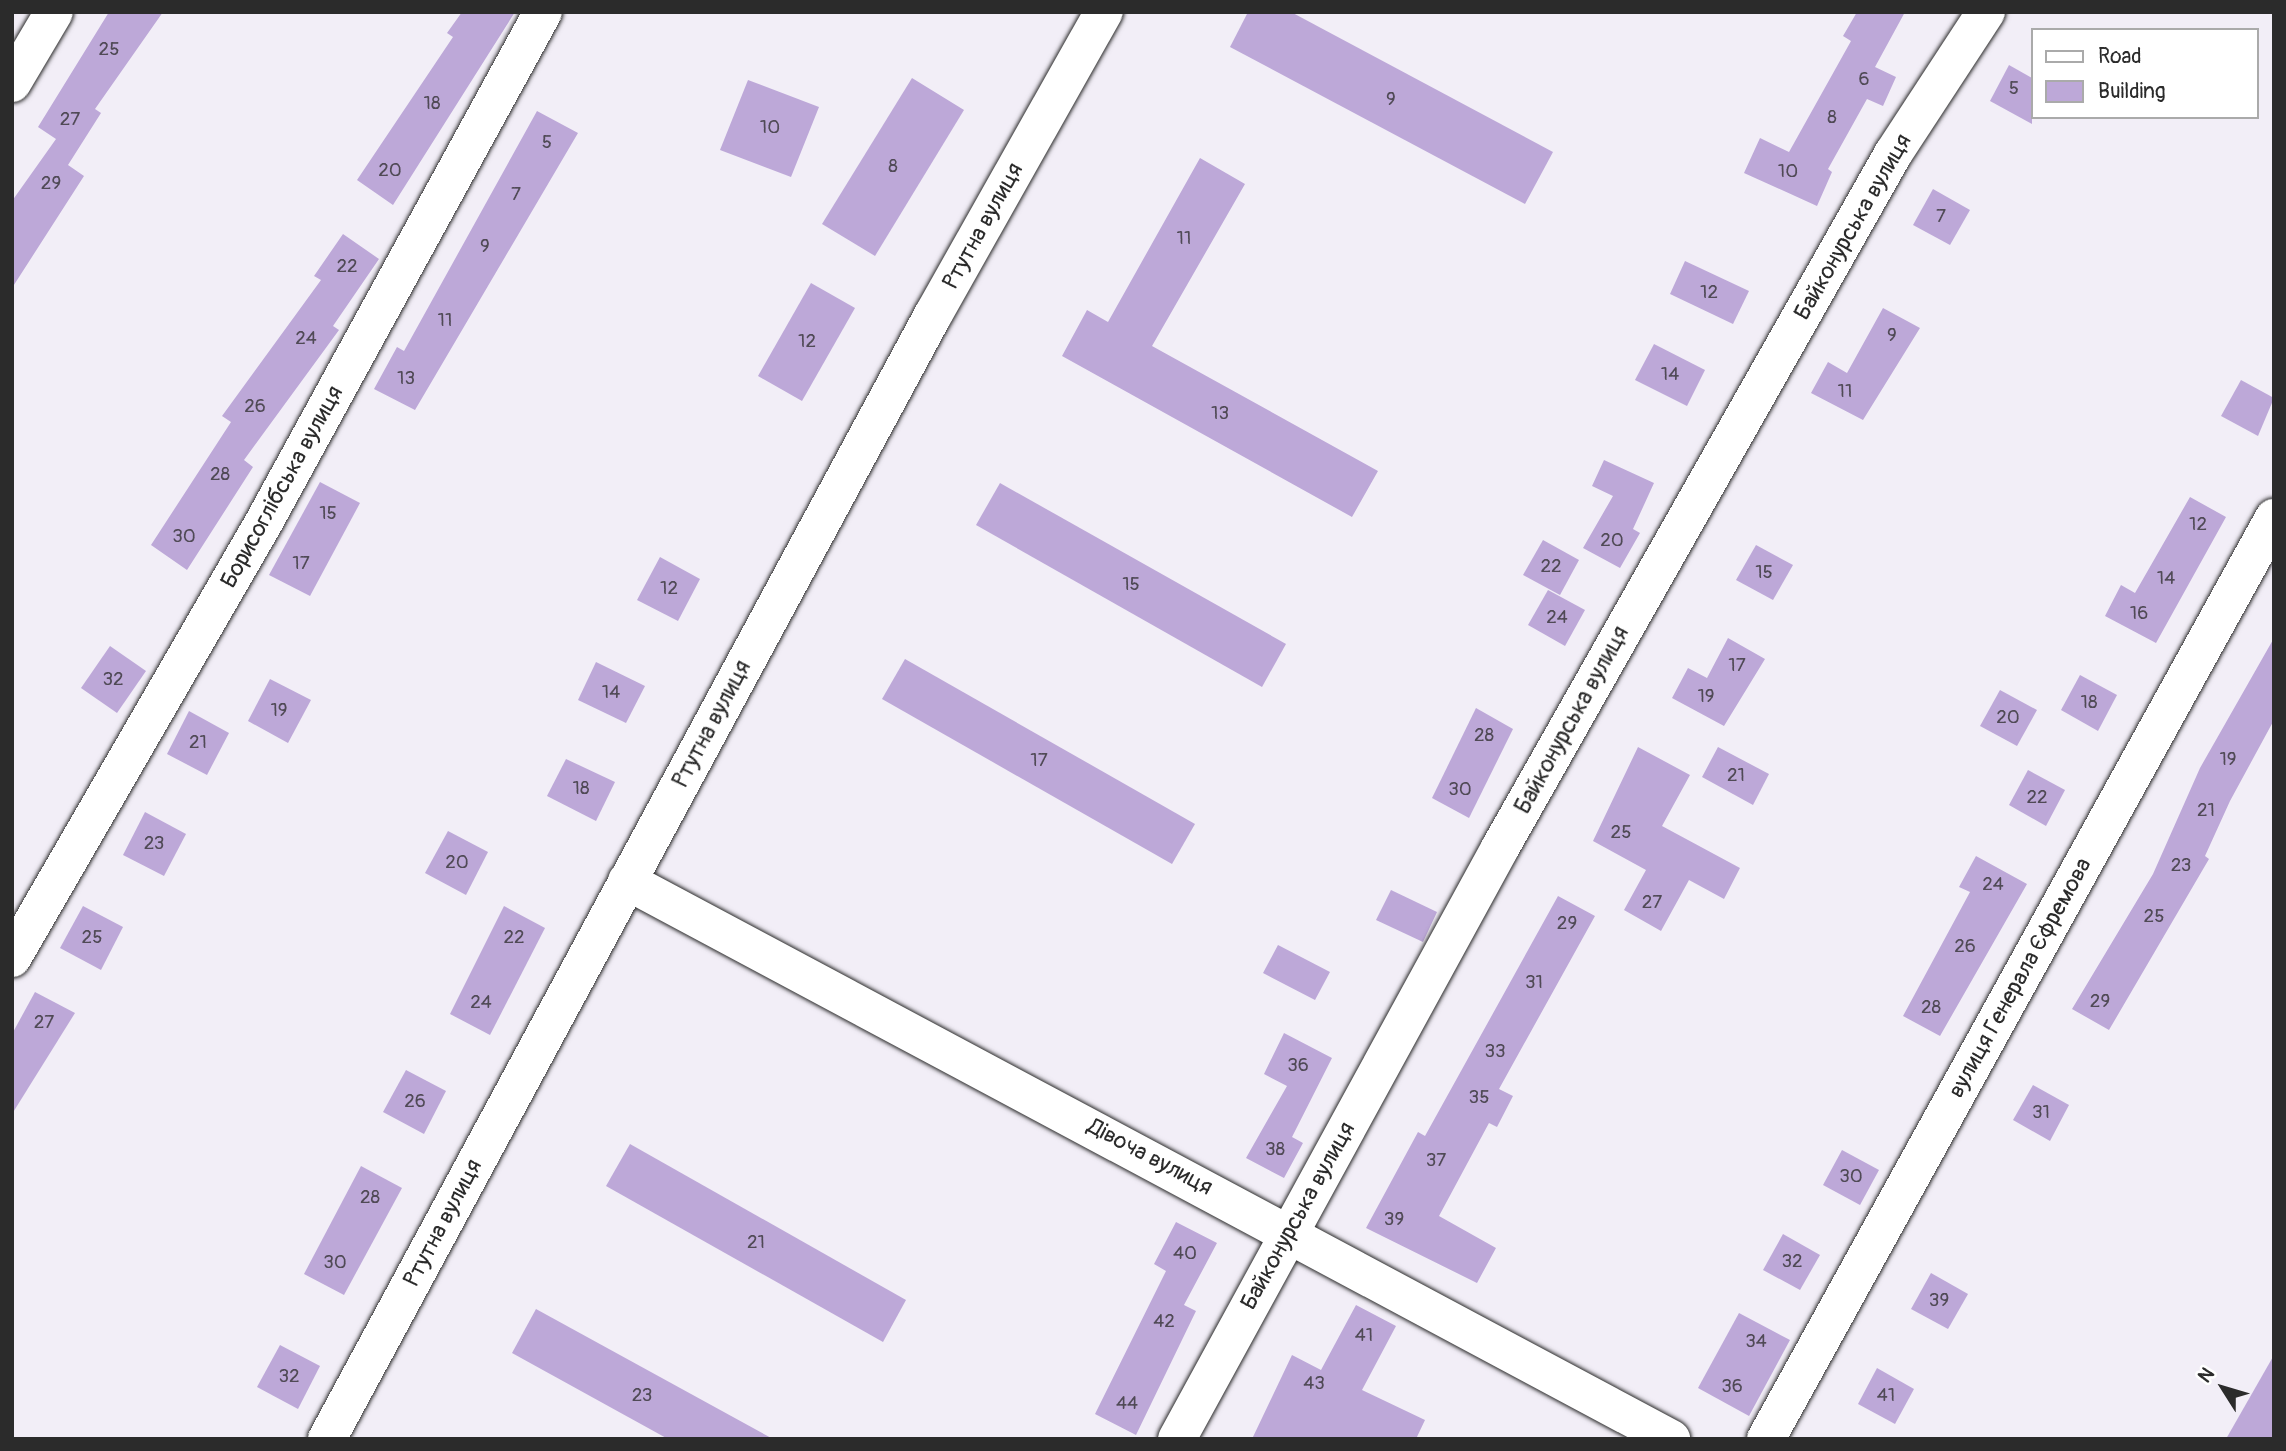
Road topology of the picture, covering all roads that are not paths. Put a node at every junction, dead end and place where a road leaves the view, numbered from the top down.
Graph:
1 (54, 12) edge
2 (543, 12) edge
3 (1104, 12) edge
4 (1986, 12) edge
5 (12, 83) edge
6 (2274, 518) edge
7 (627, 881) junction
8 (12, 958) edge
9 (1290, 1231) junction
10 (327, 1439) edge
11 (1177, 1439) edge
12 (1671, 1439) edge
13 (1766, 1439) edge

1 - 5 street
2 - 8 street, Борисоглібська вулиця
3 - 7 street, Ртутна вулиця
4 - 9 street, Байконурська вулиця
6 - 13 street, вулиця Генерала Єфремова
7 - 9 street, Дівоча вулиця
7 - 10 street, Ртутна вулиця
9 - 11 street, Байконурська вулиця
9 - 12 street, Дівоча вулиця

